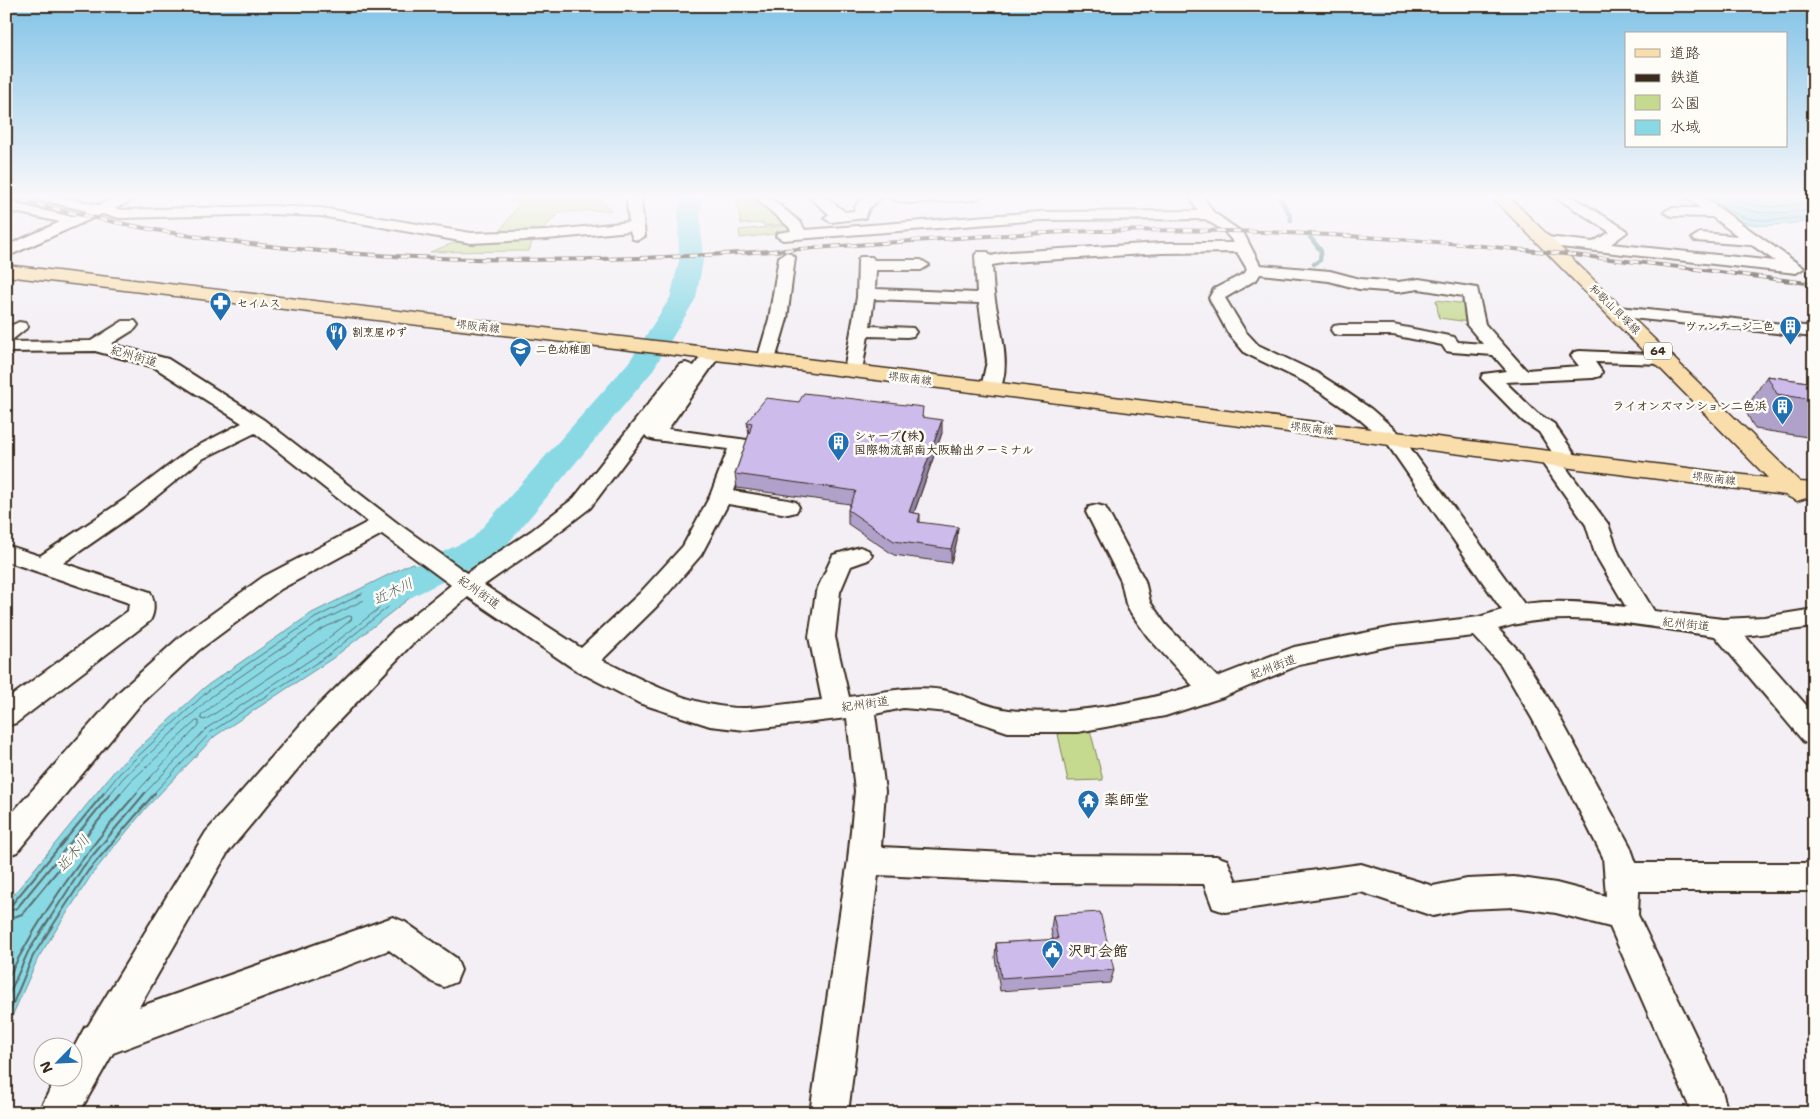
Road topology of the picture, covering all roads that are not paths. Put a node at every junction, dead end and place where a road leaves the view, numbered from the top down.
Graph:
1 (1149, 248) edge
2 (1243, 248) edge
3 (1553, 248) edge
4 (1617, 248) edge
5 (1767, 248) edge
6 (787, 257) dead end
7 (921, 265) dead end
8 (1256, 269) junction
9 (6, 270) edge
10 (865, 294) junction
11 (986, 298) junction
12 (1618, 312) junction
13 (129, 325) dead end
14 (1340, 330) dead end
15 (859, 331) junction
16 (907, 332) dead end
17 (1814, 332) edge
18 (37, 346) junction
19 (95, 346) junction
20 (6, 347) edge
21 (1499, 350) junction
22 (697, 359) junction
23 (1665, 359) junction
24 (766, 360) junction
25 (6, 362) edge
26 (853, 371) junction
27 (1522, 376) junction
28 (991, 388) junction
29 (257, 424) junction
30 (1393, 438) junction
31 (1558, 458) junction
32 (1803, 489) edge
33 (721, 496) junction
34 (788, 508) dead end
35 (1814, 510) edge
36 (1097, 512) dead end
37 (386, 525) junction
38 (6, 553) edge
39 (860, 555) dead end
40 (44, 565) junction
41 (466, 584) junction
42 (1518, 614) junction
43 (1814, 618) edge
44 (1646, 619) junction
45 (1480, 626) junction
46 (1723, 628) junction
47 (583, 662) junction
48 (1213, 690) junction
49 (849, 707) junction
50 (6, 715) edge
51 (1814, 734) edge
52 (6, 842) edge
53 (864, 860) junction
54 (1621, 877) junction
55 (1814, 877) edge
56 (1621, 915) junction
57 (444, 970) dead end
58 (98, 1040) junction
59 (57, 1113) edge
60 (829, 1113) edge
61 (1709, 1113) edge

1 - 11 street
2 - 8 street
3 - 12 main road, 和歌山貝塚線 / 64
4 - 5 street
6 - 24 street
7 - 10 street
8 - 21 street
8 - 30 street
9 - 22 main road, 堺阪南線
10 - 11 street
10 - 15 street
11 - 28 street
12 - 17 street
12 - 23 main road, 和歌山貝塚線 / 64
13 - 19 street
14 - 21 street
15 - 16 street
15 - 26 street
18 - 19 street, 紀州街道
18 - 20 street, 紀州街道
18 - 25 street
19 - 29 street, 紀州街道
21 - 27 street
22 - 24 main road, 堺阪南線
22 - 33 street
22 - 41 street
23 - 27 street
23 - 32 main road, 和歌山貝塚線 / 64
24 - 26 main road, 堺阪南線
26 - 28 main road, 堺阪南線
27 - 31 street
28 - 30 main road, 堺阪南線
29 - 37 street, 紀州街道
29 - 40 street
30 - 31 main road, 堺阪南線
30 - 42 street
31 - 32 main road, 堺阪南線
31 - 44 street
32 - 35 main road, 和歌山貝塚線 / 64
33 - 34 street
33 - 47 street
36 - 48 street
37 - 41 street, 紀州街道
37 - 52 street
38 - 40 street
39 - 49 street
40 - 50 street
41 - 47 street, 紀州街道
41 - 58 street
42 - 44 street, 紀州街道
42 - 45 street, 紀州街道
43 - 46 street, 紀州街道
44 - 46 street, 紀州街道
45 - 48 street, 紀州街道
45 - 54 street
46 - 51 street
47 - 49 street, 紀州街道
48 - 49 street, 紀州街道
49 - 53 street
53 - 56 street
53 - 60 street
54 - 55 street
54 - 56 street
56 - 61 street
57 - 58 street
58 - 59 street

